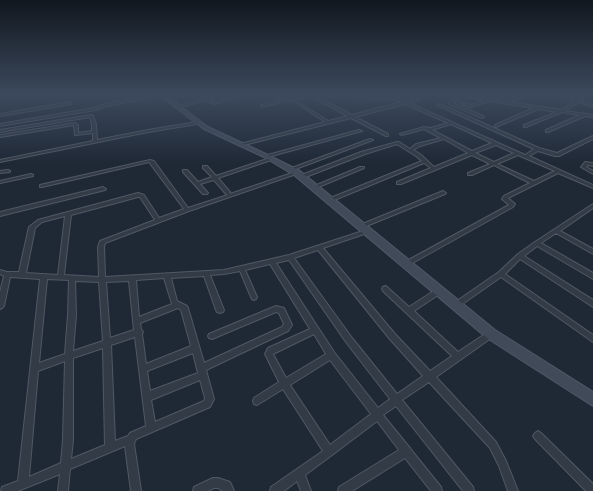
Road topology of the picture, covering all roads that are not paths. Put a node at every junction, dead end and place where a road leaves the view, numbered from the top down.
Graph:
1 (52, 117) edge
2 (85, 117) edge
3 (91, 117) edge
4 (190, 117) edge
5 (319, 117) edge
6 (352, 117) joint
7 (438, 117) edge
8 (466, 117) edge
9 (517, 117) edge
10 (547, 117) edge
11 (581, 117) edge
12 (197, 123) junction
13 (328, 123) junction
14 (451, 123) junction
15 (0, 125) edge
16 (496, 126) dead end
17 (525, 126) dead end
18 (428, 129) junction
19 (0, 130) edge
20 (360, 131) dead end
21 (547, 131) dead end
22 (95, 132) junction
23 (402, 134) dead end
24 (386, 135) dead end
25 (0, 136) edge
26 (593, 136) edge
27 (444, 138) junction
28 (371, 140) dead end
29 (95, 142) junction
30 (496, 144) junction
31 (242, 145) junction
32 (537, 149) junction
33 (411, 150) junction
34 (472, 153) junction
35 (518, 153) junction
36 (526, 156) junction
37 (269, 158) junction
38 (0, 161) edge
39 (425, 161) junction
40 (494, 164) junction
41 (593, 165) edge
42 (205, 167) dead end
43 (362, 168) dead end
44 (433, 168) junction
45 (8, 171) dead end
46 (185, 171) dead end
47 (559, 171) junction
48 (0, 172) edge
49 (296, 173) junction
50 (593, 173) edge
51 (31, 174) dead end
52 (470, 174) dead end
53 (215, 178) junction
54 (0, 182) edge
55 (399, 183) dead end
56 (196, 184) junction
57 (533, 184) junction
58 (42, 186) dead end
59 (314, 187) junction
60 (593, 187) edge
61 (103, 189) dead end
62 (228, 192) dead end
63 (205, 193) dead end
64 (443, 193) dead end
65 (330, 200) junction
66 (593, 206) edge
67 (187, 210) junction
68 (0, 214) edge
69 (68, 214) junction
70 (158, 221) junction
71 (365, 229) junction
72 (556, 231) junction
73 (537, 243) junction
74 (319, 247) junction
75 (593, 252) edge
76 (520, 256) junction
77 (290, 257) junction
78 (272, 262) junction
79 (407, 264) junction
80 (242, 268) junction
81 (3, 273) edge
82 (206, 273) junction
83 (22, 274) junction
84 (501, 274) junction
85 (44, 276) junction
86 (167, 276) junction
87 (593, 276) edge
88 (61, 278) junction
89 (132, 278) junction
90 (72, 279) junction
91 (102, 280) junction
92 (384, 289) dead end
93 (439, 291) junction
94 (254, 297) dead end
95 (593, 304) edge
96 (178, 305) junction
97 (456, 305) junction
98 (0, 306) edge
99 (220, 310) dead end
100 (409, 311) junction
101 (136, 321) junction
102 (315, 330) junction
103 (139, 332) junction
104 (491, 334) junction
105 (212, 336) dead end
106 (593, 339) edge
107 (107, 343) junction
108 (196, 348) junction
109 (331, 355) junction
110 (69, 356) junction
111 (458, 357) junction
112 (34, 368) junction
113 (144, 369) junction
114 (202, 372) junction
115 (429, 377) junction
116 (284, 383) junction
117 (147, 397) junction
118 (397, 399) junction
119 (593, 399) edge
120 (256, 401) dead end
121 (378, 414) junction
122 (151, 428) junction
123 (538, 436) dead end
124 (131, 439) junction
125 (110, 448) junction
126 (408, 451) junction
127 (329, 452) junction
128 (65, 467) junction
129 (300, 474) junction
130 (23, 483) junction
131 (6, 491) edge
132 (63, 491) edge
133 (136, 491) edge
134 (198, 491) edge
135 (229, 491) edge
136 (275, 491) edge
137 (306, 491) edge
138 (343, 491) edge
139 (437, 491) edge
140 (469, 491) edge
141 (513, 491) edge
142 (593, 491) edge

1 - 15 street
2 - 19 street
3 - 22 street
4 - 12 street
5 - 13 street
6 - 13 street
6 - 24 street
7 - 14 street
8 - 32 street
9 - 16 street
10 - 17 street
11 - 21 street
12 - 29 street
12 - 31 street
13 - 31 street
14 - 18 street
14 - 30 street
18 - 23 street
18 - 27 street
20 - 37 street
22 - 25 street
22 - 29 street
26 - 32 street
27 - 33 street
27 - 34 street
28 - 49 street
29 - 38 street
30 - 34 street
30 - 35 street
31 - 37 street
32 - 36 street
33 - 39 street
33 - 49 street
34 - 40 street
34 - 44 street
35 - 36 street
35 - 40 street
36 - 47 street
37 - 49 street
37 - 53 street
39 - 44 street
39 - 65 street
40 - 52 street
40 - 57 street
41 - 50 street
42 - 53 street
43 - 59 street
44 - 55 street
45 - 48 street
46 - 56 street
47 - 57 street
47 - 60 street
49 - 59 street
49 - 67 street
51 - 54 street
53 - 56 street
53 - 62 street
56 - 63 street
57 - 79 street
58 - 67 street
59 - 65 street
61 - 68 street
64 - 71 street
65 - 71 street
66 - 72 street
67 - 70 street
69 - 70 street
69 - 83 street
69 - 88 street
70 - 91 street
71 - 74 street
71 - 79 street
72 - 73 street
72 - 75 street
73 - 76 street
73 - 87 street
74 - 77 street
74 - 115 street
76 - 84 street
76 - 95 street
77 - 78 street
77 - 118 street
78 - 80 street
78 - 102 street
79 - 93 street
80 - 82 street
80 - 94 street
81 - 83 street
81 - 98 street
82 - 86 street
82 - 99 street
83 - 85 street
84 - 97 street
84 - 106 street
85 - 88 street
85 - 112 street
86 - 89 street
86 - 96 street
88 - 90 street
89 - 91 street
89 - 101 street
90 - 91 street
90 - 110 street
91 - 107 street
92 - 100 street
93 - 97 street
93 - 100 street
96 - 101 street
96 - 108 street
97 - 104 street
100 - 111 street
101 - 103 street
102 - 109 street
102 - 116 street
103 - 107 street
103 - 113 street
104 - 111 street
104 - 119 street
105 - 114 street
107 - 110 street
107 - 125 street
108 - 113 street
108 - 114 street
109 - 116 street
109 - 121 street
110 - 112 street
110 - 128 street
111 - 115 street
112 - 130 street
113 - 117 street
114 - 117 street
114 - 122 street
115 - 118 street
115 - 141 street
116 - 120 street
116 - 127 street
117 - 122 street
118 - 121 street
118 - 140 street
121 - 126 street
121 - 127 street
122 - 124 street
123 - 142 street
124 - 125 street
124 - 133 street
125 - 128 street
126 - 138 street
126 - 139 street
127 - 129 street
128 - 130 street
128 - 132 street
129 - 136 street
129 - 137 street
130 - 131 street
134 - 135 street

